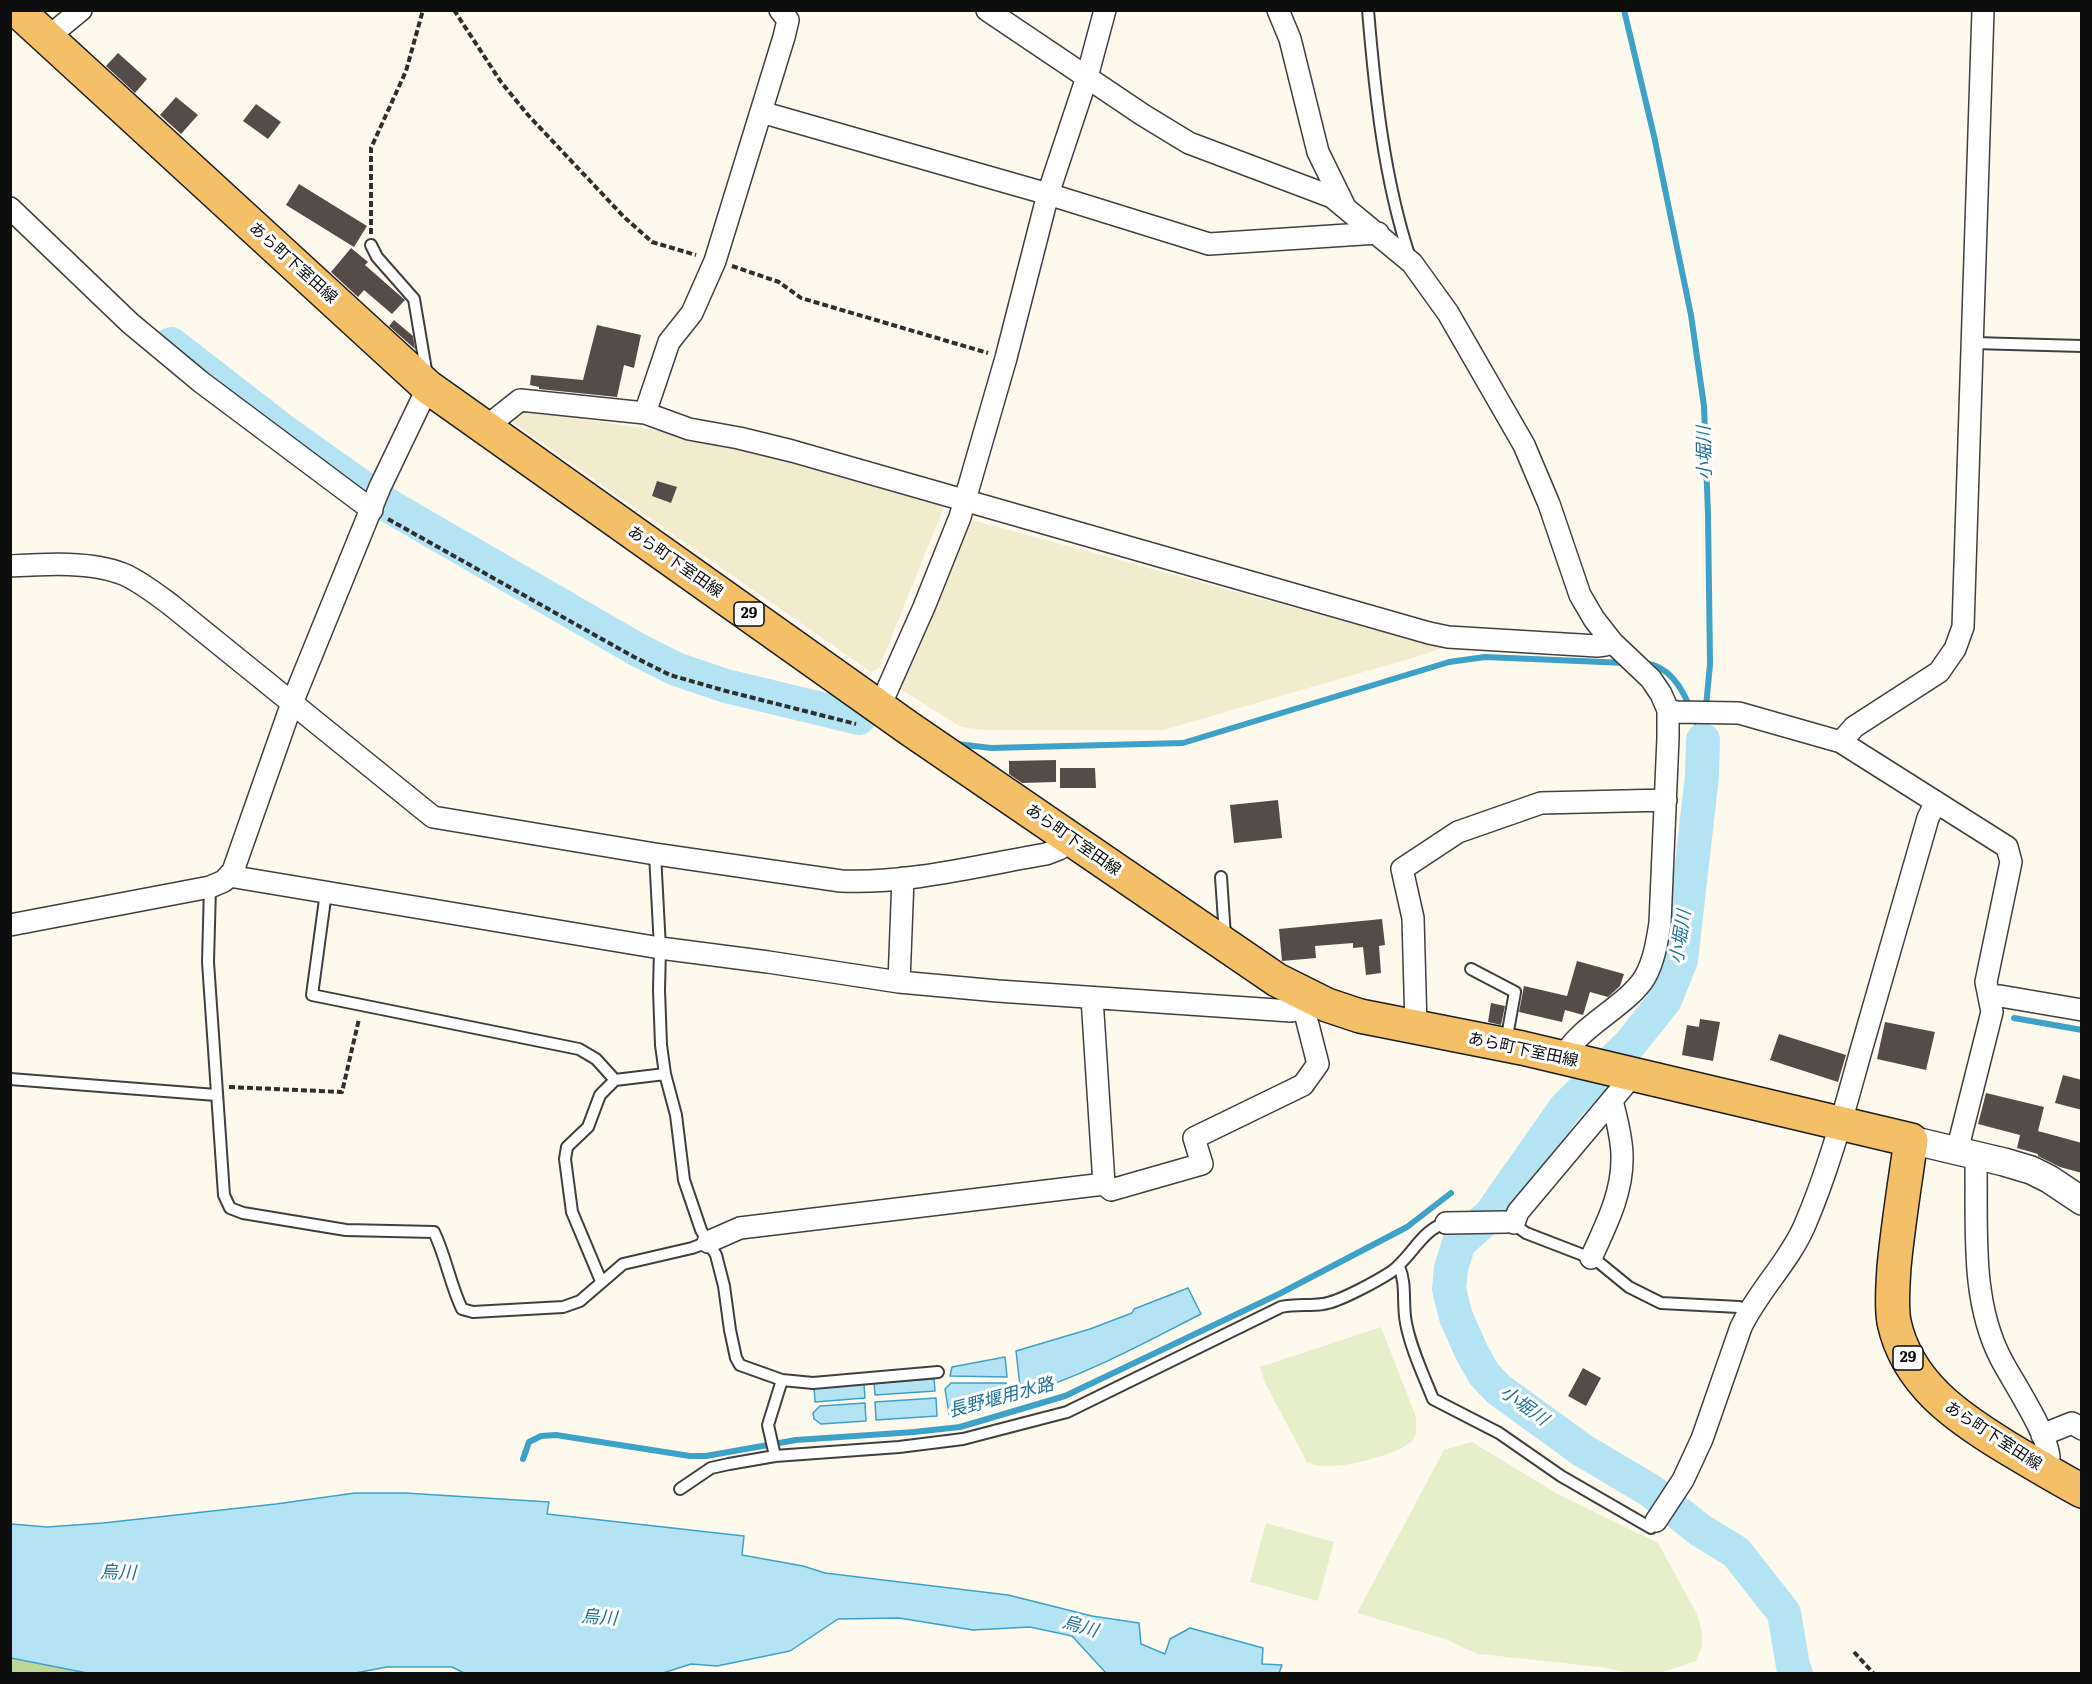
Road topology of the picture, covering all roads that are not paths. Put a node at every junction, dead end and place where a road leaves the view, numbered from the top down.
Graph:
1 (17, 10) edge
2 (81, 10) edge
3 (780, 10) edge
4 (987, 10) edge
5 (1105, 10) edge
6 (1278, 10) edge
7 (1368, 10) edge
8 (1983, 10) edge
9 (47, 38) junction
10 (1087, 77) junction
11 (761, 112) junction
12 (1048, 194) junction
13 (1345, 207) junction
14 (11, 210) edge
15 (1378, 234) junction
16 (371, 245) road end
17 (1412, 263) junction
18 (1974, 343) junction
19 (2082, 346) edge
20 (428, 387) junction
21 (645, 413) junction
22 (489, 431) junction
23 (375, 500) junction
24 (965, 500) junction
25 (10, 566) edge
26 (1618, 647) junction
27 (292, 703) junction
28 (1672, 711) junction
29 (870, 716) junction
30 (1841, 742) junction
31 (1666, 800) junction
32 (1936, 802) junction
33 (1072, 840) junction
34 (655, 854) junction
35 (229, 876) junction
36 (1221, 877) dead end
37 (903, 878) junction
38 (210, 886) junction
39 (326, 892) junction
40 (10, 925) edge
41 (1226, 946) junction
42 (660, 948) junction
43 (1471, 969) dead end
44 (899, 982) junction
45 (1092, 998) junction
46 (1991, 1001) junction
47 (1316, 1007) junction
48 (2082, 1010) edge
49 (1416, 1027) junction
50 (1506, 1045) junction
51 (1568, 1059) junction
52 (665, 1074) junction
53 (10, 1079) edge
54 (615, 1080) junction
55 (1623, 1083) junction
56 (216, 1090) junction
57 (1840, 1123) junction
58 (1911, 1140) junction
59 (1967, 1154) junction
60 (1104, 1184) junction
61 (2082, 1201) edge
62 (1446, 1222) joint
63 (1510, 1222) junction
64 (708, 1242) junction
65 (1591, 1258) junction
66 (1399, 1267) junction
67 (601, 1281) junction
68 (1749, 1310) junction
69 (938, 1372) dead end
70 (782, 1380) junction
71 (2082, 1429) edge
72 (2042, 1435) junction
73 (774, 1452) junction
74 (2047, 1471) junction
75 (680, 1489) dead end
76 (2082, 1491) edge
77 (1656, 1521) joint

1 - 9 main road, あら町下室田線 / 29
2 - 9 street
3 - 11 street
4 - 10 street
5 - 10 street
6 - 13 street
7 - 17 lane
8 - 18 street
9 - 20 main road, あら町下室田線 / 29
10 - 12 street
10 - 13 street
11 - 12 street
11 - 21 street
12 - 15 street
12 - 24 street
13 - 15 street
14 - 23 street
15 - 17 street
16 - 20 lane
17 - 26 street
18 - 19 lane
18 - 30 street
20 - 22 main road, あら町下室田線 / 29
20 - 23 street
21 - 22 street
21 - 24 street
22 - 29 main road, あら町下室田線 / 29
23 - 27 street
24 - 26 street
24 - 29 street
25 - 27 street
26 - 28 street
27 - 34 street
27 - 35 street
28 - 30 street
28 - 31 street
29 - 33 main road, あら町下室田線 / 29
30 - 32 street
31 - 49 street
31 - 51 street
32 - 46 street
32 - 57 street
33 - 37 street
33 - 41 main road, あら町下室田線 / 29
34 - 37 street
34 - 42 lane
35 - 38 street
35 - 39 street
36 - 41 lane
37 - 44 street
38 - 40 street
38 - 56 lane
39 - 42 street
39 - 54 lane
41 - 47 main road, あら町下室田線 / 29
42 - 44 street
42 - 52 lane
43 - 50 lane
44 - 45 street
45 - 47 street
45 - 60 street
46 - 48 street
46 - 59 street
47 - 49 main road, あら町下室田線 / 29
47 - 60 street
49 - 50 main road, あら町下室田線 / 29
50 - 51 main road, あら町下室田線 / 29
51 - 55 main road, あら町下室田線 / 29
52 - 54 lane
52 - 64 lane
53 - 56 lane
54 - 67 lane
55 - 57 main road, あら町下室田線 / 29
55 - 63 street
55 - 65 street
56 - 67 lane
57 - 58 main road, あら町下室田線 / 29
57 - 68 street
58 - 59 street
58 - 74 main road, あら町下室田線 / 29
59 - 61 street
59 - 72 street
60 - 64 street
62 - 63 street
62 - 66 lane
63 - 65 lane
64 - 67 lane
64 - 70 lane
65 - 68 lane
66 - 73 lane
66 - 77 lane
68 - 77 street
69 - 70 lane
70 - 73 lane
71 - 72 street
72 - 74 street
73 - 75 lane
74 - 76 main road, あら町下室田線 / 29

